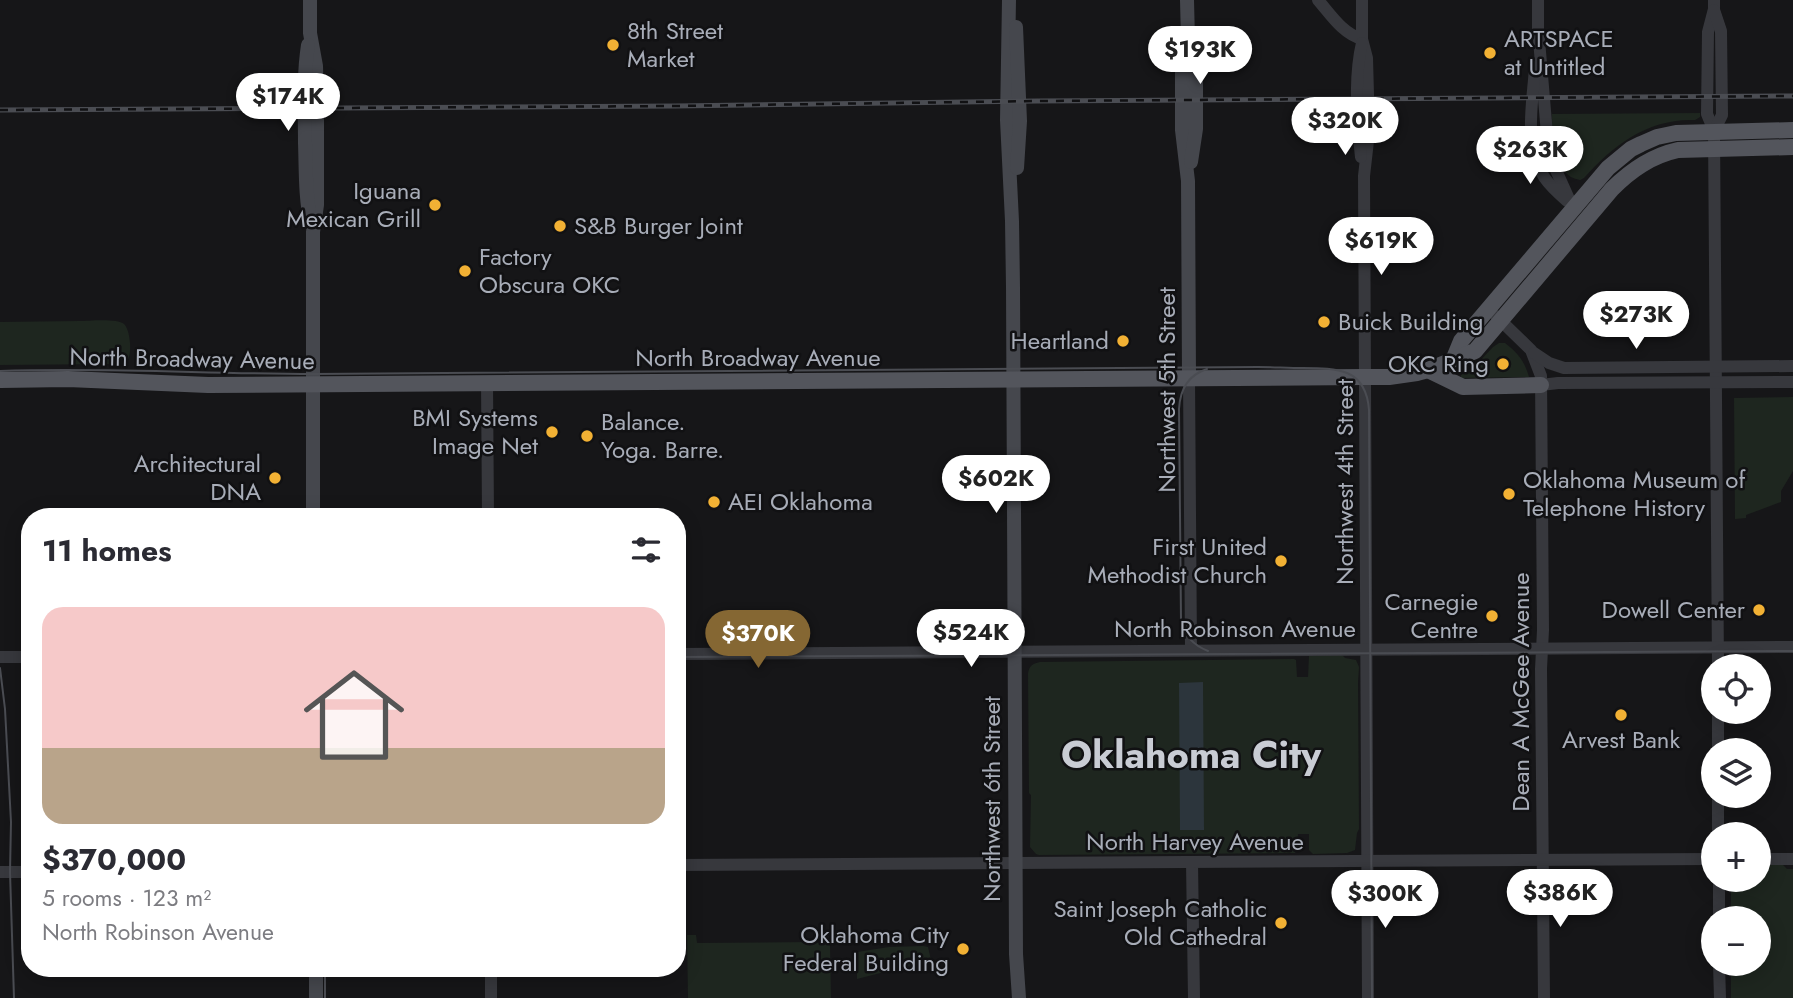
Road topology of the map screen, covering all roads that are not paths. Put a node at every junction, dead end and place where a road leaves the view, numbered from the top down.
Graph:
1 (310, 0) edge
2 (1012, 0) edge
3 (1187, 0) edge
4 (1318, 0) edge
5 (1362, 0) edge
6 (1538, 0) edge
7 (1714, 5) edge
8 (1538, 28) junction
9 (1363, 39) junction
10 (1188, 40) junction
11 (1793, 130) edge
12 (1714, 131) junction
13 (1793, 147) edge
14 (1714, 148) junction
15 (1188, 180) junction
16 (1573, 208) junction
17 (1585, 219) junction
18 (1485, 313) junction
19 (1498, 324) junction
20 (1531, 351) junction
21 (1454, 358) junction
22 (1793, 366) edge
23 (1716, 367) junction
24 (1428, 370) junction
25 (1365, 377) junction
26 (1189, 378) junction
27 (1013, 379) junction
28 (0, 380) edge
29 (487, 382) junction
30 (1793, 382) edge
31 (313, 383) junction
32 (1716, 383) junction
33 (1541, 386) junction
34 (313, 508) edge
35 (488, 508) edge
36 (1718, 647) junction
37 (1793, 647) edge
38 (1542, 648) junction
39 (1191, 649) junction
40 (1366, 649) junction
41 (1014, 652) junction
42 (686, 654) edge
43 (1718, 654) edge
44 (0, 657) edge
45 (21, 657) edge
46 (1701, 859) edge
47 (1771, 859) edge
48 (1793, 859) edge
49 (1543, 861) junction
50 (1192, 862) junction
51 (1368, 862) junction
52 (1015, 864) junction
53 (686, 865) edge
54 (0, 872) edge
55 (21, 872) edge
56 (1719, 976) edge
57 (316, 977) edge
58 (491, 977) edge
59 (316, 998) edge
60 (491, 998) edge
61 (1019, 998) edge
62 (1194, 998) edge
63 (1368, 998) edge
64 (1544, 998) edge
65 (1720, 998) edge

1 - 31 main road
2 - 27 main road, Northwest 6th Street
3 - 10 main road
4 - 9 street
5 - 9 street, Northwest 4th Street
6 - 8 street
7 - 12 street
8 - 16 street
8 - 16 street
9 - 25 street, Northwest 4th Street
10 - 15 main road, Northwest 5th Street
10 - 15 main road
11 - 12 main road
12 - 14 street
12 - 16 main road
13 - 14 main road, North Broadway Avenue
14 - 17 main road, North Broadway Avenue
14 - 23 street
15 - 26 main road, Northwest 5th Street
16 - 17 street
16 - 18 main road
17 - 19 main road, North Broadway Avenue
18 - 19 street, Dean A McGee Avenue
18 - 21 main road
19 - 20 street, Dean A McGee Avenue
19 - 21 main road, North Broadway Avenue
19 - 33 street, Dean A McGee Avenue
20 - 23 street
20 - 33 street, Dean A McGee Avenue
21 - 24 main road, North Broadway Avenue
22 - 23 street
23 - 32 street
24 - 25 main road, North Broadway Avenue
24 - 33 main road
25 - 26 main road, North Broadway Avenue
25 - 40 street, Northwest 4th Street
26 - 27 main road, North Broadway Avenue
26 - 39 street, Northwest 5th Street
27 - 29 main road, North Broadway Avenue
27 - 41 main road, Northwest 6th Street
28 - 31 main road, North Broadway Avenue
29 - 31 main road, North Broadway Avenue
29 - 35 street
30 - 32 street
31 - 34 main road
32 - 33 street
32 - 36 street
33 - 38 street, Dean A McGee Avenue
36 - 37 street, North Robinson Avenue
36 - 38 street, North Robinson Avenue
36 - 43 street
38 - 40 street, North Robinson Avenue
38 - 49 street, Dean A McGee Avenue
39 - 40 street, North Robinson Avenue
39 - 41 street, North Robinson Avenue
40 - 51 street, Northwest 4th Street
41 - 42 street, North Robinson Avenue
41 - 52 main road, Northwest 6th Street
44 - 45 street
46 - 49 street, North Harvey Avenue
47 - 48 street
49 - 51 street, North Harvey Avenue
49 - 64 street, Dean A McGee Avenue
50 - 51 street, North Harvey Avenue
50 - 52 street, North Harvey Avenue
50 - 62 street
51 - 63 street, Northwest 4th Street
52 - 53 street, North Harvey Avenue
52 - 61 main road, Northwest 6th Street
54 - 55 street
56 - 65 street
57 - 59 main road
58 - 60 street

